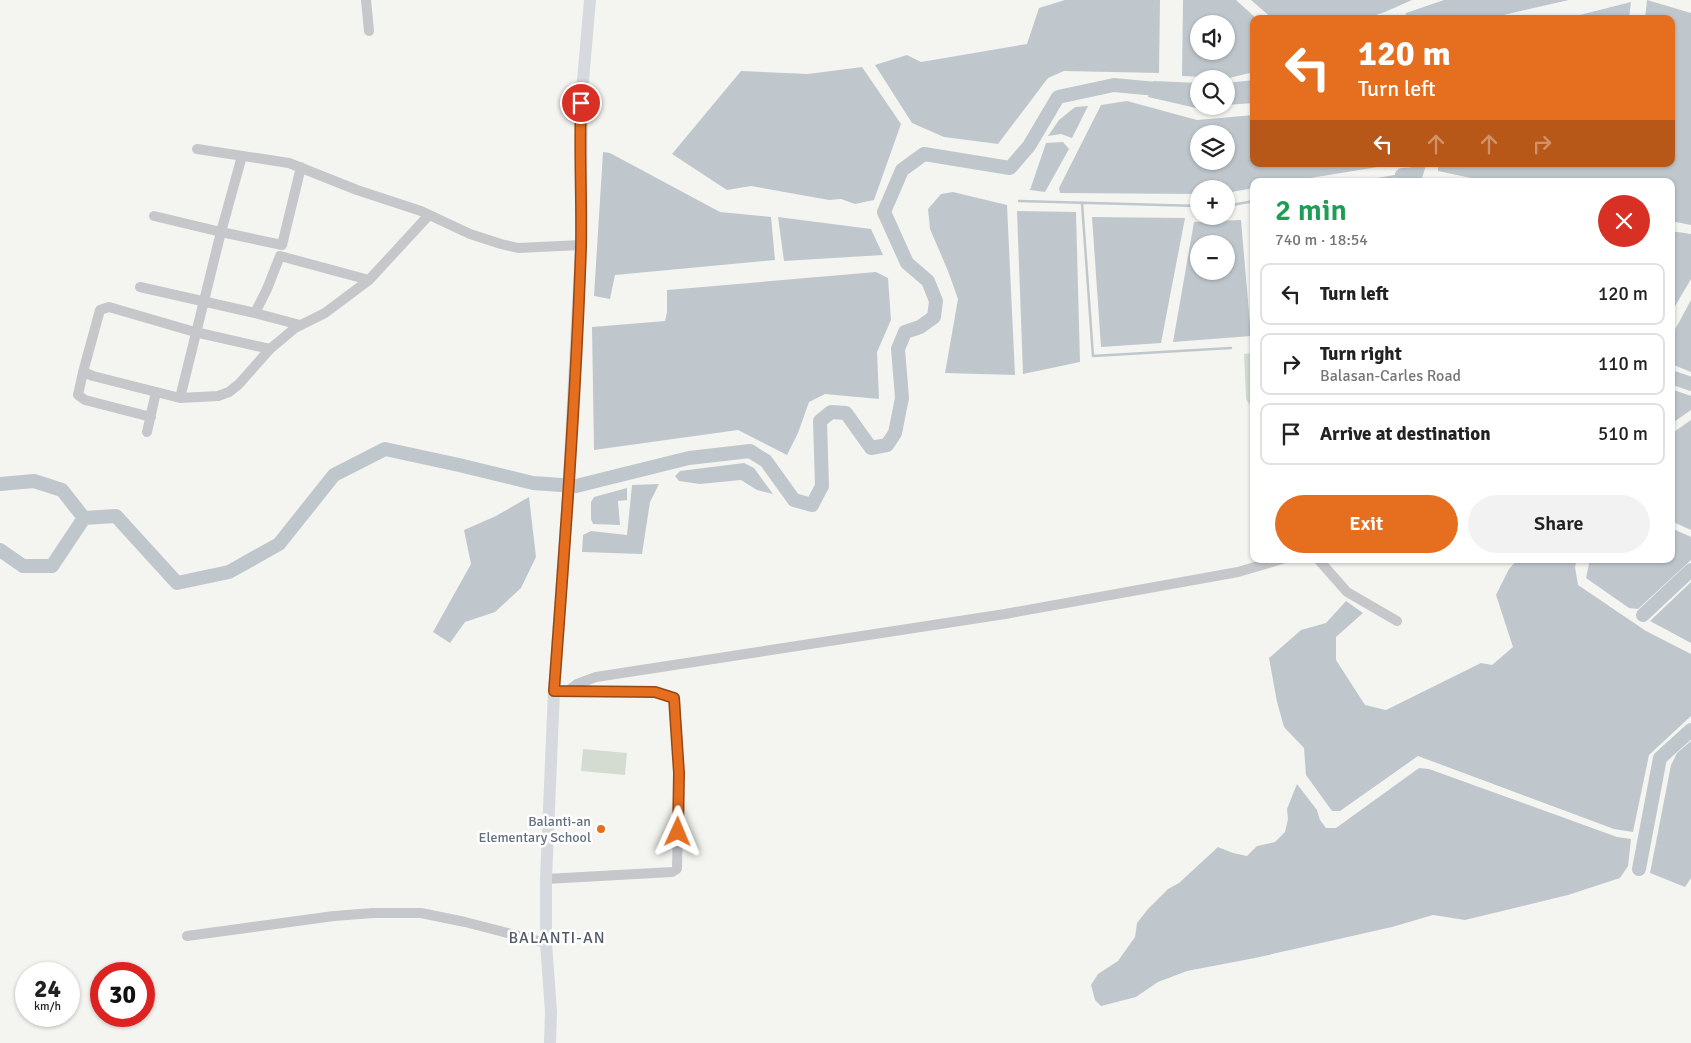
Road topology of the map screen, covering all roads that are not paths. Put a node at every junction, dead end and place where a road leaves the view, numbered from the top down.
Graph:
1 (366, 0) edge
2 (590, 0) edge
3 (369, 31) dead end
4 (197, 148) dead end
5 (242, 156) junction
6 (301, 167) junction
7 (429, 215) junction
8 (154, 216) dead end
9 (221, 232) junction
10 (282, 245) junction
11 (581, 245) junction
12 (280, 256) junction
13 (369, 280) junction
14 (140, 287) dead end
15 (204, 301) junction
16 (255, 313) junction
17 (300, 326) junction
18 (196, 332) junction
19 (270, 349) junction
20 (83, 372) junction
21 (156, 392) junction
22 (180, 398) junction
23 (150, 417) junction
24 (147, 432) dead end
25 (1268, 563) edge
26 (1322, 563) edge
27 (1397, 622) dead end
28 (554, 691) junction
29 (568, 691) junction
30 (546, 878) junction
31 (187, 936) dead end
32 (546, 943) junction
33 (550, 1043) edge

1 - 3 street
2 - 11 main road
4 - 5 street
5 - 6 street
5 - 9 street
6 - 7 street
6 - 10 street
7 - 11 street
7 - 13 street
8 - 9 street
9 - 10 street
9 - 15 street
10 - 12 street
11 - 28 main road
12 - 13 street
12 - 16 street
13 - 17 street
14 - 15 street
15 - 16 street
15 - 18 street
16 - 17 street
17 - 19 street
18 - 19 street
18 - 20 street
18 - 22 street
19 - 22 street
20 - 21 street
20 - 23 street
21 - 22 street
21 - 23 street
23 - 24 street
25 - 29 street
26 - 27 street
28 - 29 street
28 - 30 main road
29 - 30 street
30 - 32 main road
31 - 32 street
32 - 33 main road

